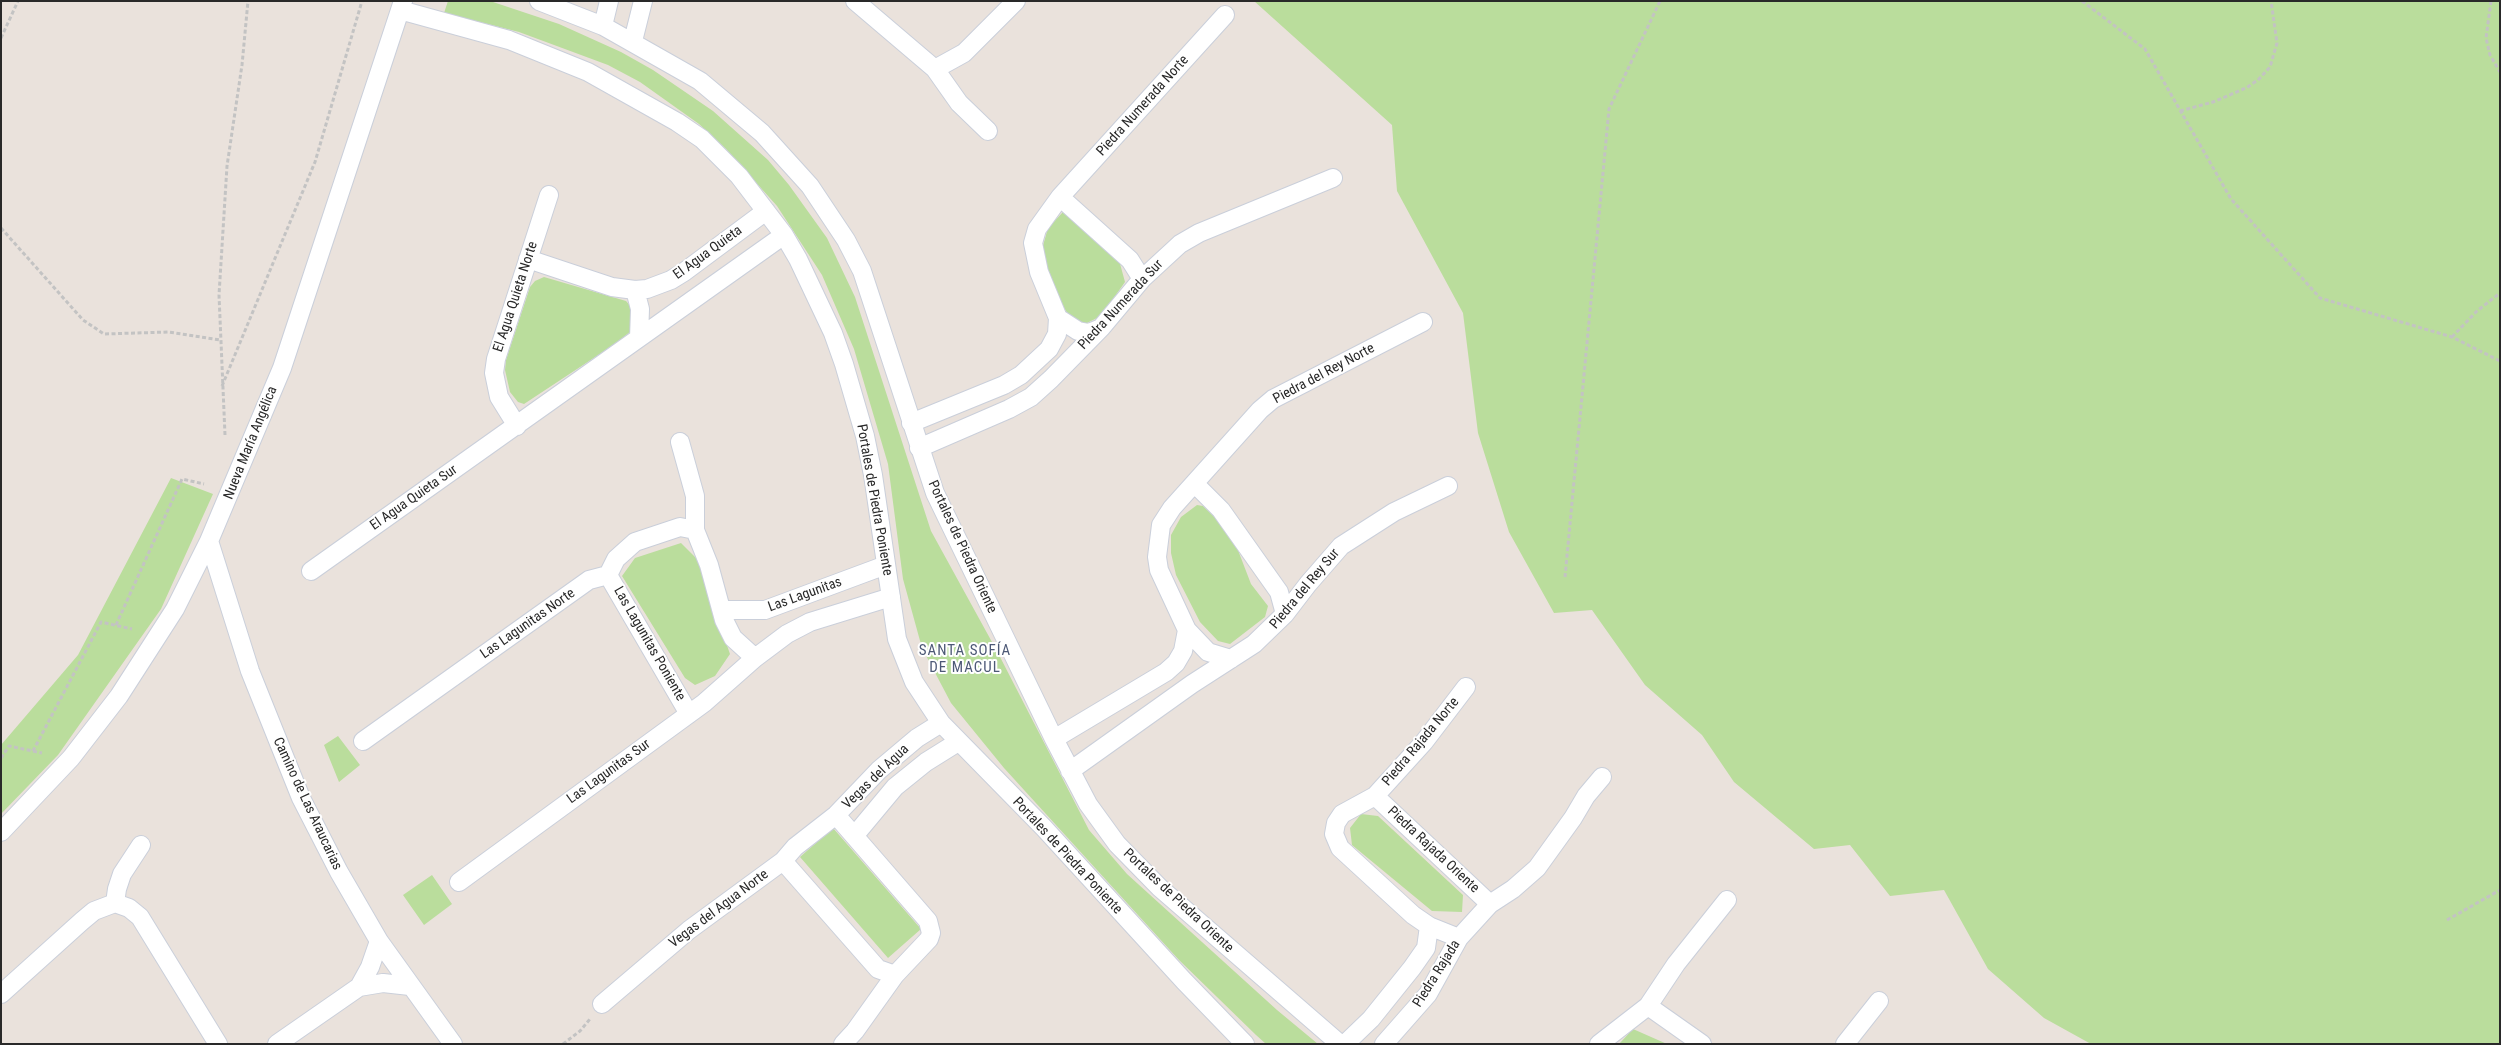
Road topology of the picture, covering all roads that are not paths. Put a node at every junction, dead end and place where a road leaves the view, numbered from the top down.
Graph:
1 (539, 1) edge
2 (609, 1) edge
3 (643, 1) edge
4 (854, 1) edge
5 (1016, 1) edge
6 (402, 6) edge
7 (1225, 15) dead end
8 (603, 26) junction
9 (633, 41) junction
10 (935, 69) junction
11 (988, 131) dead end
12 (1333, 178) dead end
13 (550, 195) dead end
14 (1060, 197) junction
15 (766, 211) junction
16 (784, 236) junction
17 (528, 259) junction
18 (1142, 279) junction
19 (635, 290) junction
20 (1058, 318) junction
21 (1423, 322) dead end
22 (1100, 328) junction
23 (639, 338) junction
24 (910, 423) junction
25 (517, 426) junction
26 (680, 442) dead end
27 (919, 448) junction
28 (1195, 484) junction
29 (1448, 486) dead end
30 (695, 530) junction
31 (209, 541) junction
32 (886, 565) junction
33 (311, 571) dead end
34 (608, 575) junction
35 (891, 597) junction
36 (722, 610) junction
37 (1285, 614) junction
38 (1188, 630) junction
39 (754, 658) junction
40 (1231, 659) junction
41 (1466, 688) dead end
42 (689, 714) junction
43 (941, 723) junction
44 (1054, 739) junction
45 (363, 741) dead end
46 (958, 742) junction
47 (1070, 771) junction
48 (1602, 777) dead end
49 (1376, 796) junction
50 (836, 814) junction
51 (1, 832) edge
52 (855, 835) junction
53 (141, 845) dead end
54 (783, 861) junction
55 (460, 882) dead end
56 (1727, 900) dead end
57 (116, 902) junction
58 (1490, 904) junction
59 (1429, 926) junction
60 (1460, 938) junction
61 (379, 940) junction
62 (894, 974) junction
63 (410, 986) junction
64 (359, 987) junction
65 (1, 994) edge
66 (1879, 1001) dead end
67 (602, 1004) road end
68 (1648, 1006) junction
69 (218, 1044) edge
70 (277, 1044) edge
71 (452, 1044) edge
72 (842, 1044) edge
73 (1246, 1044) edge
74 (1340, 1044) edge
75 (1345, 1044) edge
76 (1384, 1044) edge
77 (1599, 1044) edge
78 (1702, 1044) edge
79 (1845, 1044) edge

1 - 8 street, Portales de Piedra Oriente
2 - 8 street
3 - 9 street
4 - 10 street
5 - 10 street
6 - 15 street, Portales de Piedra Poniente
6 - 31 street, Nueva María Angélica
7 - 14 street, Piedra Numerada Norte
8 - 9 street, Portales de Piedra Oriente
9 - 24 street, Portales de Piedra Oriente
10 - 11 street
12 - 18 street, Piedra Numerada Sur
13 - 17 street, El Agua Quieta Norte
14 - 18 street
14 - 20 street, Piedra Numerada Norte
15 - 16 street, Portales de Piedra Poniente
15 - 19 street, El Agua Quieta
16 - 23 street
16 - 32 street, Portales de Piedra Poniente
17 - 19 street
17 - 25 street, El Agua Quieta Norte
18 - 22 street, Piedra Numerada Sur
19 - 23 street
20 - 22 street
20 - 24 street
21 - 28 street, Piedra del Rey Norte
22 - 27 street, Piedra Numerada Sur
23 - 25 street
24 - 27 street, Portales de Piedra Oriente
25 - 33 street, El Agua Quieta Sur
26 - 30 street
27 - 44 street, Portales de Piedra Oriente
28 - 37 street
28 - 38 street, Piedra del Rey Norte
29 - 37 street, Piedra del Rey Sur
30 - 34 street
30 - 36 street
31 - 51 street, Nueva María Angélica
31 - 61 street, Camino de Las Araucarias
32 - 35 street, Portales de Piedra Poniente
32 - 36 street, Las Lagunitas
34 - 42 street, Las Lagunitas Poniente
34 - 45 street, Las Lagunitas Norte
35 - 39 street, Las Lagunitas
35 - 43 street, Portales de Piedra Poniente
36 - 39 street
37 - 40 street, Piedra del Rey Sur
38 - 40 street, Piedra del Rey Norte
38 - 44 street
39 - 42 street, Las Lagunitas Sur
40 - 47 street, Piedra del Rey Sur
41 - 49 street, Piedra Rajada Norte
42 - 55 street, Las Lagunitas Sur
43 - 46 street, Portales de Piedra Poniente
43 - 50 street, Vegas del Agua
44 - 47 street, Portales de Piedra Oriente
46 - 52 street, Vegas del Agua
46 - 73 street, Portales de Piedra Poniente
47 - 74 street, Portales de Piedra Oriente
48 - 58 street, Piedra Rajada
49 - 58 street, Piedra Rajada Oriente
49 - 59 street
50 - 52 street
50 - 54 street, Vegas del Agua Norte
52 - 62 street
53 - 57 street
54 - 62 street
54 - 67 street, Vegas del Agua Norte
56 - 68 street
57 - 65 street
57 - 69 street
58 - 60 street, Piedra Rajada
59 - 60 street
59 - 75 street
60 - 76 street, Piedra Rajada
61 - 63 street, Camino de Las Araucarias
61 - 64 street
62 - 72 street
63 - 64 street
63 - 71 street, Camino de Las Araucarias
64 - 70 street
66 - 79 street
68 - 77 street
68 - 78 street

